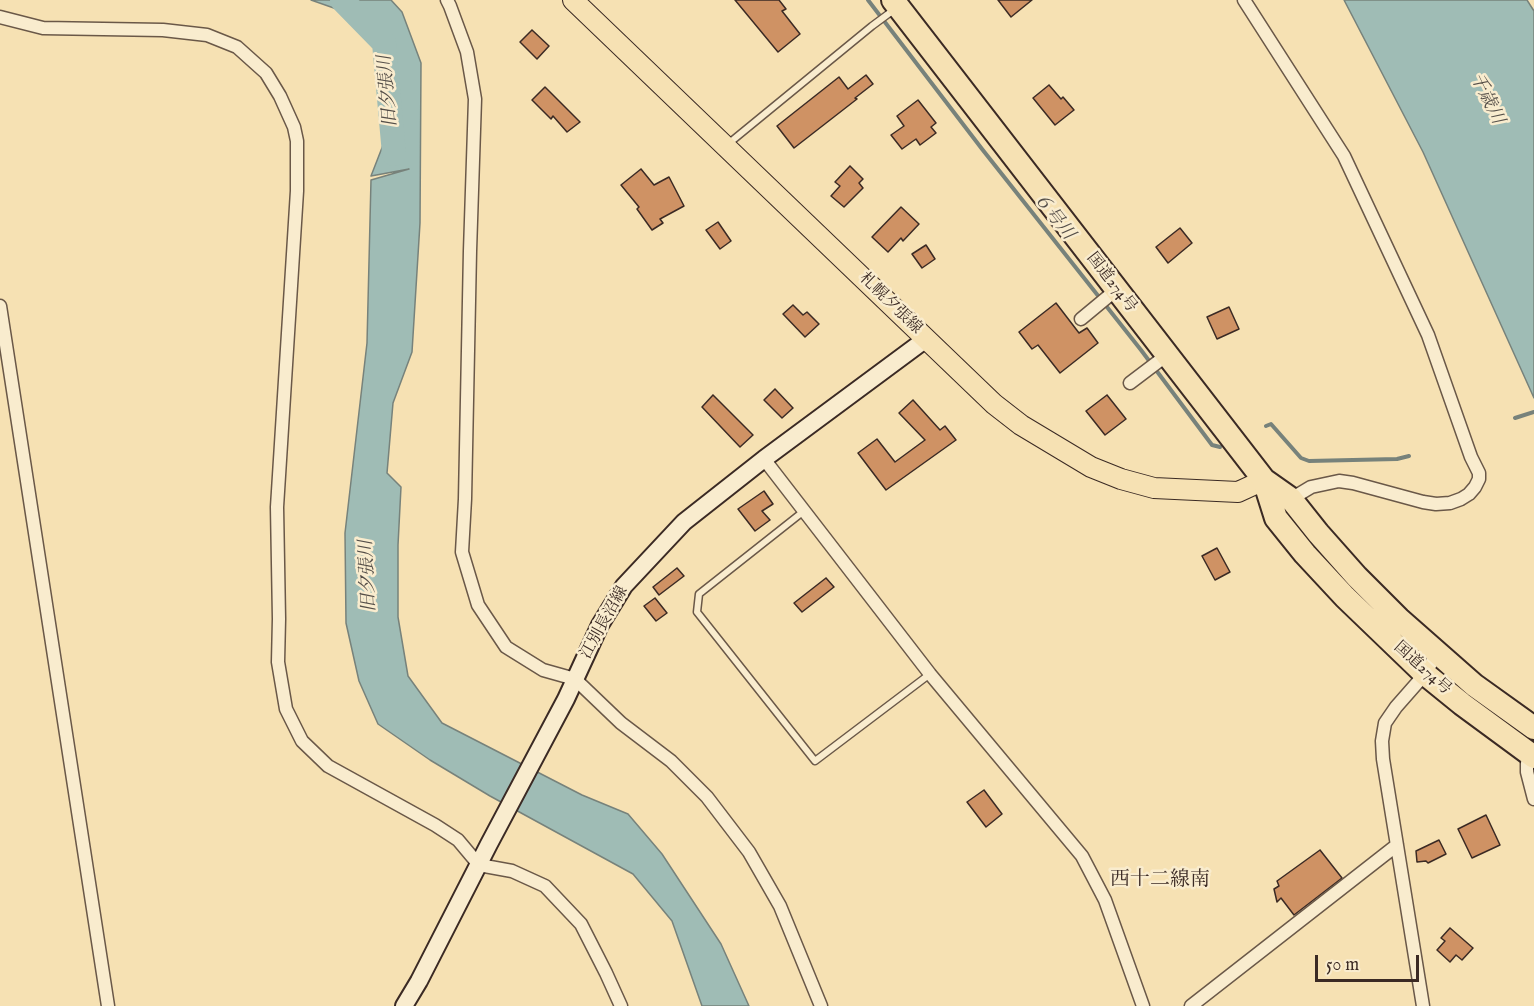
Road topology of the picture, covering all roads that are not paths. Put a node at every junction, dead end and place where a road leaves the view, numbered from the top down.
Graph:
1 (447, 0) edge
2 (573, 0) edge
3 (1244, 0) edge
4 (894, 6) edge
5 (0, 17) edge
6 (725, 146) junction
7 (1113, 293) junction
8 (0, 306) edge
9 (1081, 319) dead end
10 (926, 339) junction
11 (1163, 358) junction
12 (1130, 383) dead end
13 (764, 459) junction
14 (1264, 480) junction
15 (1291, 499) junction
16 (804, 511) junction
17 (1437, 653) junction
18 (930, 674) junction
19 (1425, 674) junction
20 (575, 679) junction
21 (1534, 728) edge
22 (1533, 754) edge
23 (1534, 799) edge
24 (1397, 845) junction
25 (479, 865) junction
26 (108, 1006) edge
27 (404, 1006) edge
28 (621, 1006) edge
29 (821, 1006) edge
30 (1143, 1006) edge
31 (1191, 1006) edge
32 (1422, 1006) edge

1 - 20 street
2 - 6 main road, 札幌夕張線
3 - 15 street
4 - 6 lane
4 - 7 highway, 国道274号
5 - 25 street
6 - 10 main road, 札幌夕張線
7 - 9 street
7 - 11 highway, 国道274号
8 - 26 street
10 - 13 main road, 江別長沼線
10 - 14 main road, 札幌夕張線
11 - 12 street
11 - 14 highway, 国道274号
13 - 16 street
13 - 20 main road, 江別長沼線
14 - 15 highway, 国道274号
14 - 19 highway, 国道274号
15 - 17 highway, 国道274号
16 - 18 street
16 - 18 lane
17 - 19 street
17 - 21 highway, 国道274号
18 - 30 street
19 - 22 highway, 国道274号
19 - 24 street
20 - 25 main road, 江別長沼線
20 - 29 street
22 - 23 street
24 - 31 street
24 - 32 street
25 - 27 main road, 江別長沼線
25 - 28 street

